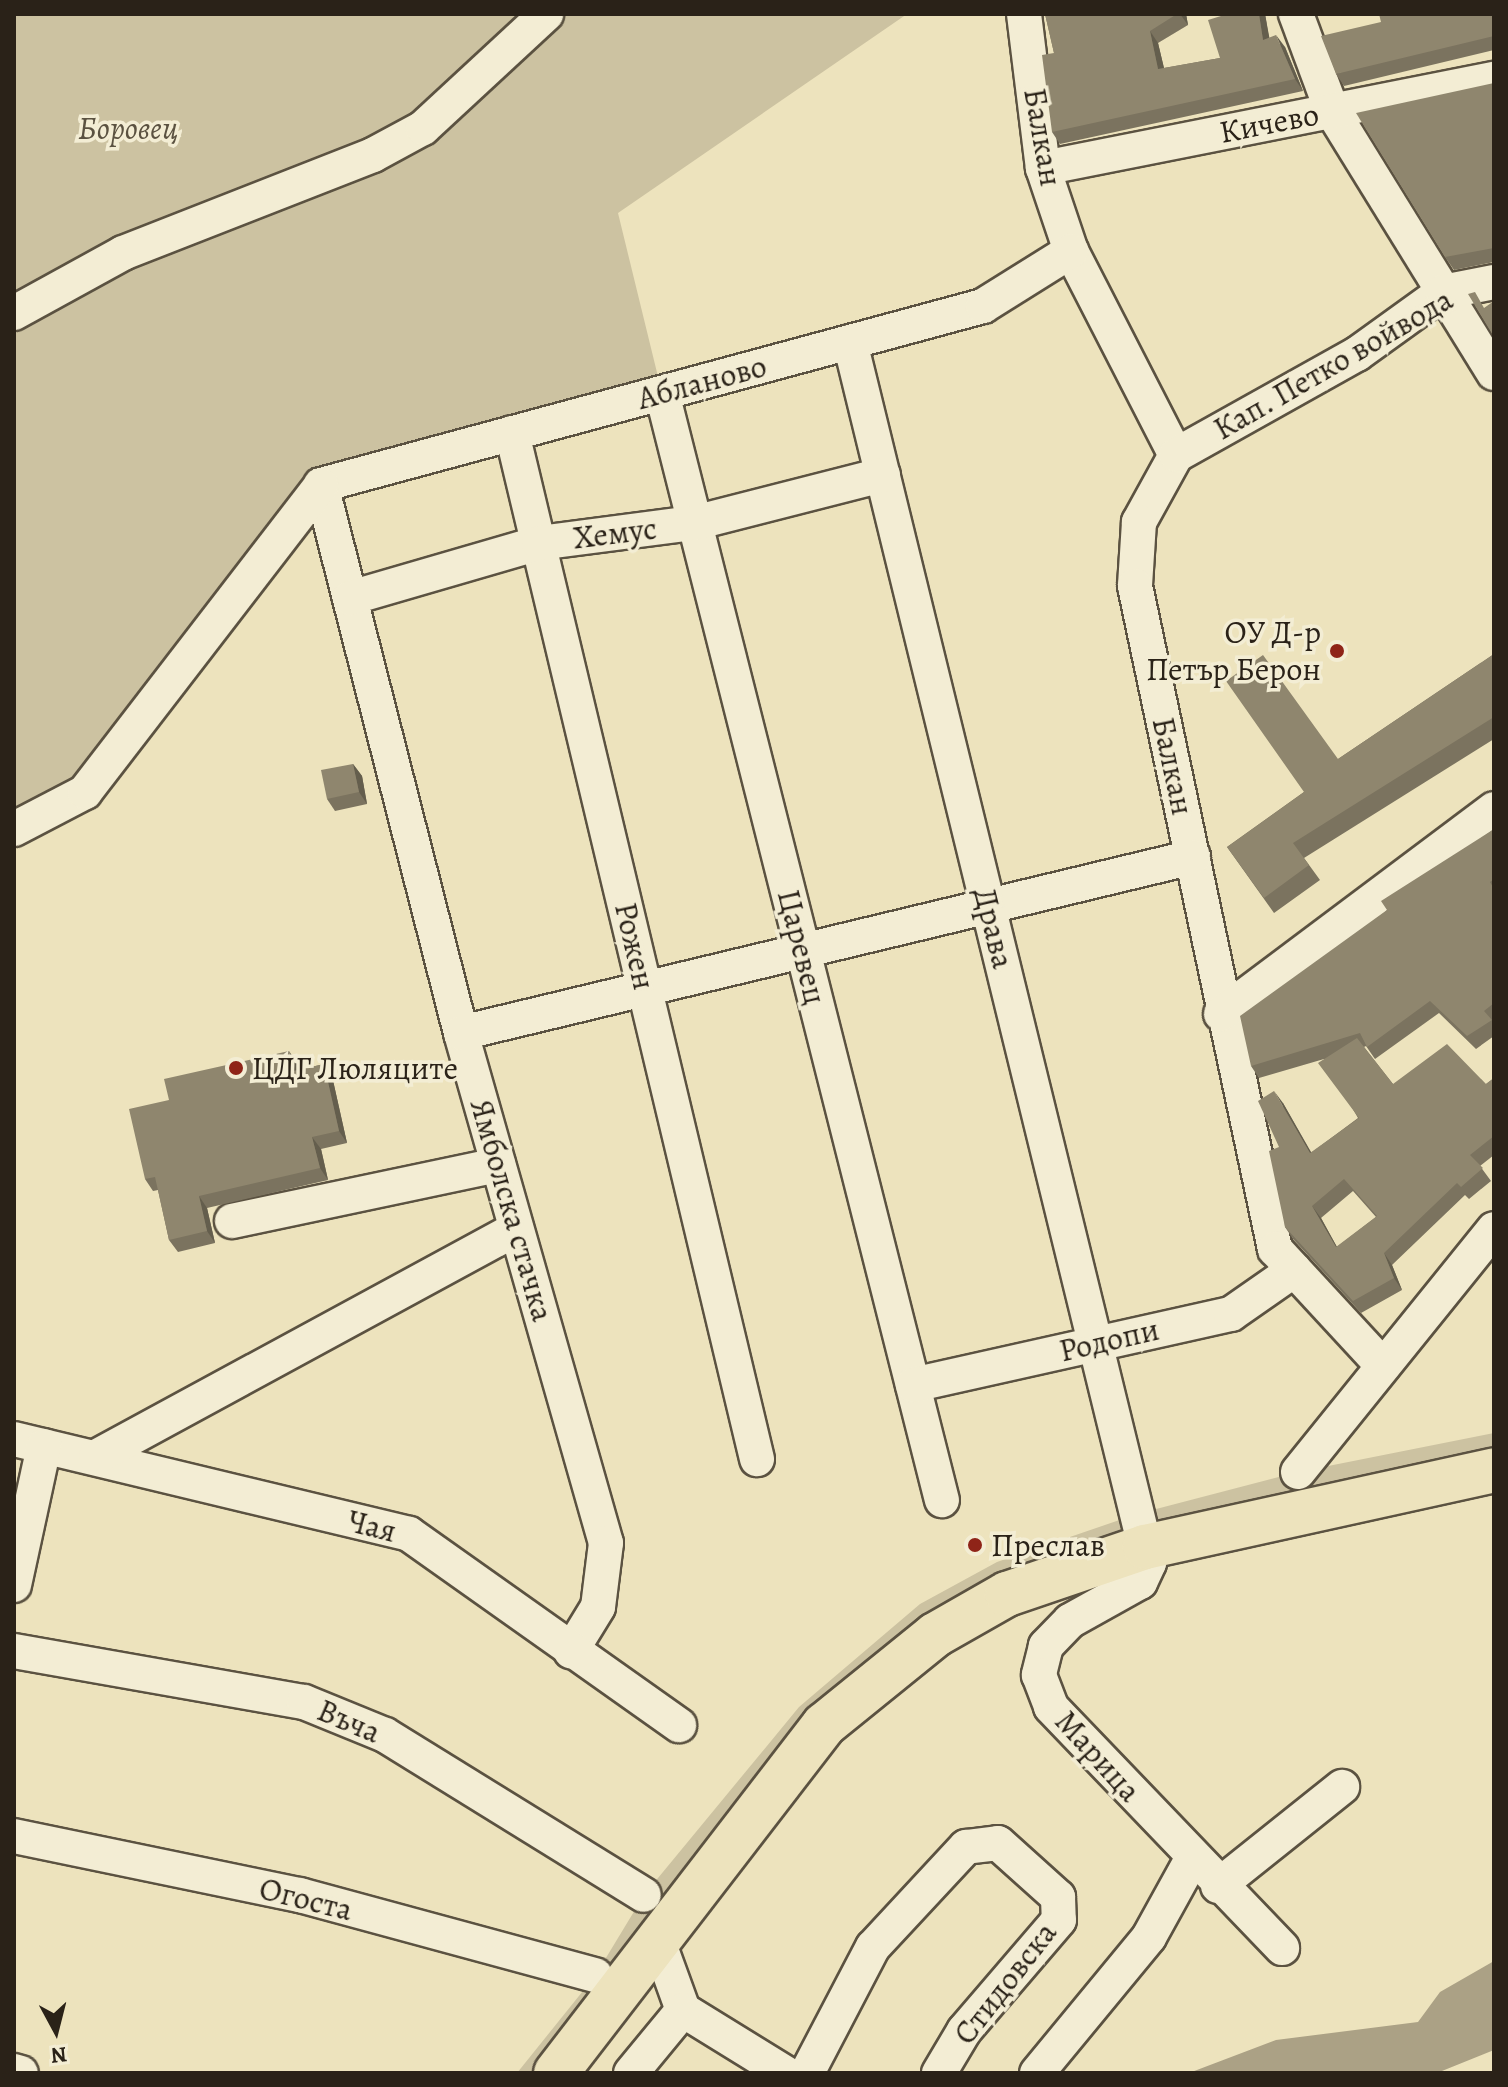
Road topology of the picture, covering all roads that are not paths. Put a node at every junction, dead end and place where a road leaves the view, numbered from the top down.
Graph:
1 (546, 14) edge
2 (1024, 14) edge
3 (1296, 14) edge
4 (1494, 79) edge
5 (1332, 111) junction
6 (1043, 168) junction
7 (1071, 251) junction
8 (1494, 282) edge
9 (1443, 292) junction
10 (14, 313) edge
11 (850, 342) junction
12 (1494, 373) edge
13 (662, 393) junction
14 (512, 433) junction
15 (1176, 455) junction
16 (883, 475) junction
17 (321, 485) junction
18 (694, 523) junction
19 (539, 543) junction
20 (350, 598) junction
21 (1494, 809) edge
22 (14, 829) edge
23 (1193, 857) junction
24 (989, 906) junction
25 (803, 951) junction
26 (645, 989) junction
27 (1221, 1014) junction
28 (461, 1033) junction
29 (498, 1165) junction
30 (232, 1221) dead end
31 (516, 1229) junction
32 (1494, 1229) edge
33 (1480, 1264) edge
34 (1294, 1270) junction
35 (1096, 1343) junction
36 (1383, 1366) junction
37 (913, 1385) junction
38 (29, 1442) edge
39 (96, 1457) junction
40 (757, 1459) dead end
41 (1494, 1470) edge
42 (1298, 1472) dead end
43 (942, 1500) dead end
44 (1141, 1530) junction
45 (14, 1585) edge
46 (14, 1651) edge
47 (571, 1651) junction
48 (679, 1725) dead end
49 (1342, 1787) dead end
50 (14, 1836) edge
51 (1192, 1859) junction
52 (1218, 1886) junction
53 (644, 1895) dead end
54 (658, 1941) junction
55 (1282, 1948) dead end
56 (595, 1975) dead end
57 (683, 2010) junction
58 (14, 2071) edge
59 (21, 2073) edge
60 (556, 2073) edge
61 (631, 2073) edge
62 (785, 2073) edge
63 (807, 2073) edge
64 (939, 2073) edge
65 (1037, 2073) edge

1 - 10 street
2 - 6 street, Балкан
3 - 5 street
4 - 5 street, Кичево
5 - 6 street, Кичево
5 - 9 street
6 - 7 street, Балкан
7 - 11 street, Абланово
7 - 15 street, Балкан
8 - 9 street, Кап. Петко войвода
9 - 12 street
9 - 15 street, Кап. Петко войвода
11 - 13 street, Абланово
11 - 16 street, Драва
13 - 14 street, Абланово
13 - 18 street, Царевец
14 - 17 street, Абланово
14 - 19 street, Рожен
15 - 23 street, Балкан
16 - 18 street, Хемус
16 - 24 street, Драва
17 - 20 street, Ямболска стачка
17 - 22 street
18 - 19 street, Хемус
18 - 25 street, Царевец
19 - 20 street, Хемус
19 - 26 street, Рожен
20 - 28 street, Ямболска стачка
21 - 27 street
23 - 24 street
23 - 27 street, Балкан
24 - 25 street
24 - 35 street, Драва
25 - 26 street
25 - 37 street, Царевец
26 - 28 street
26 - 40 street, Рожен
27 - 34 street, Балкан
28 - 29 street, Ямболска стачка
29 - 30 street
29 - 31 street, Ямболска стачка
31 - 39 street
31 - 47 street, Ямболска стачка
32 - 33 street
33 - 36 street
34 - 35 street, Родопи
34 - 36 street, Балкан
35 - 37 street, Родопи
35 - 44 street, Драва
36 - 42 street
37 - 43 street, Царевец
38 - 39 street, Чая
38 - 45 street
39 - 47 street, Чая
41 - 44 main road
44 - 51 street, Марица
44 - 54 main road
46 - 53 street, Въча
47 - 48 street, Чая
49 - 52 street
50 - 56 street, Огоста
51 - 52 street, Марица
51 - 65 street
52 - 55 street, Марица
54 - 57 street
54 - 60 main road
57 - 61 street
57 - 62 street
58 - 59 street
63 - 64 street, Стидовска

